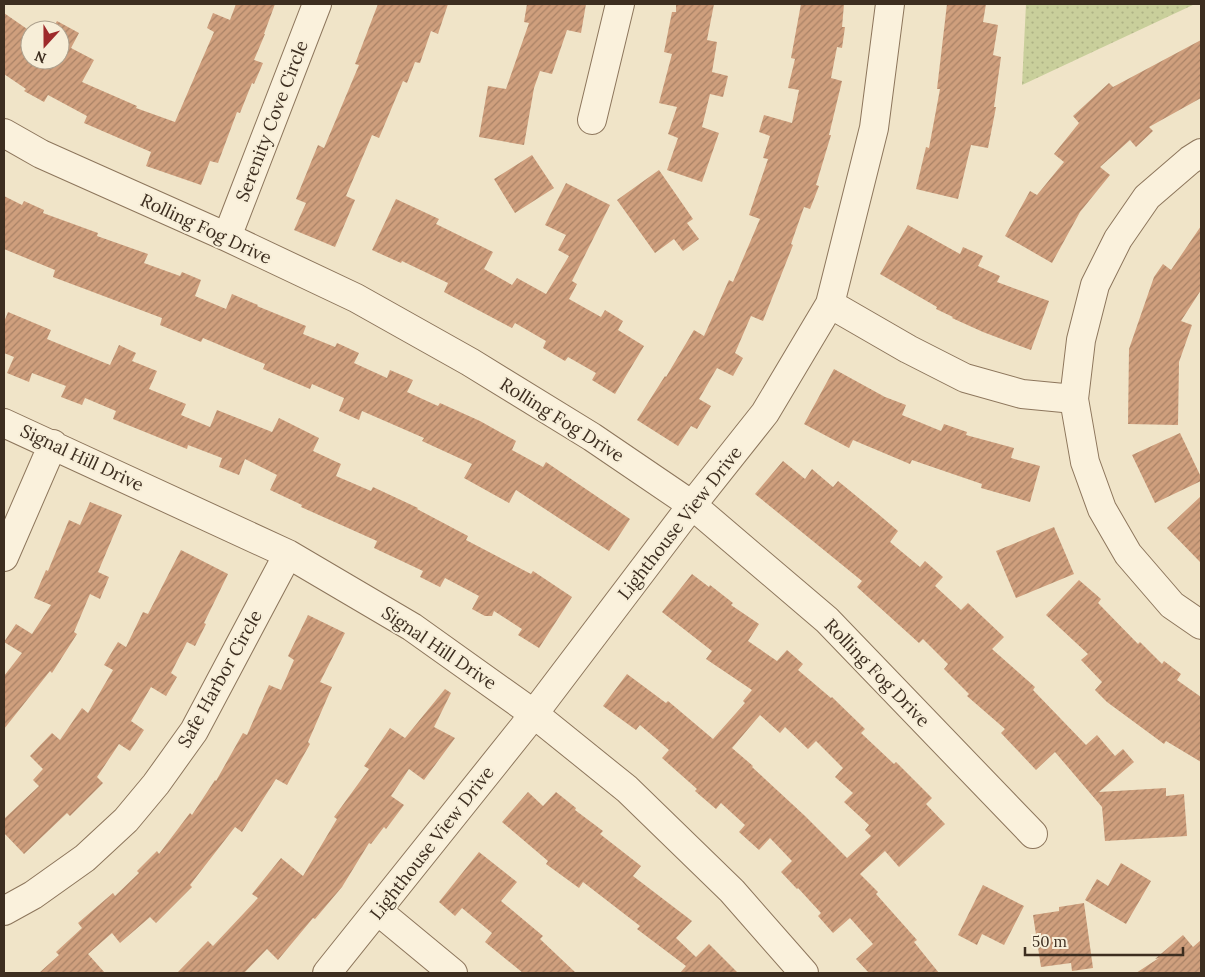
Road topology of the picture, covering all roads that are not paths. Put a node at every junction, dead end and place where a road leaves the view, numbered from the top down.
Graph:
1 (317, 4) edge
2 (620, 4) edge
3 (890, 4) edge
4 (592, 120) dead end
5 (4, 133) edge
6 (1201, 153) edge
7 (227, 237) junction
8 (830, 304) junction
9 (1074, 399) junction
10 (4, 423) edge
11 (53, 444) junction
12 (692, 505) junction
13 (288, 554) junction
14 (4, 556) edge
15 (1201, 625) edge
16 (534, 714) junction
17 (1033, 834) dead end
18 (4, 912) edge
19 (378, 912) junction
20 (327, 973) edge
21 (453, 973) edge
22 (804, 973) edge

1 - 7 street, Serenity Cove Circle
2 - 4 street
3 - 8 street, Lighthouse View Drive
5 - 7 street, Rolling Fog Drive
6 - 9 street
7 - 12 street, Rolling Fog Drive
8 - 9 street
8 - 12 street, Lighthouse View Drive
9 - 15 street
10 - 11 street, Signal Hill Drive
11 - 13 street, Signal Hill Drive
11 - 14 street
12 - 16 street, Lighthouse View Drive
12 - 17 street, Rolling Fog Drive
13 - 16 street, Signal Hill Drive
13 - 18 street, Safe Harbor Circle
16 - 19 street, Lighthouse View Drive
16 - 22 street, Signal Hill Drive
19 - 20 street, Lighthouse View Drive
19 - 21 street

